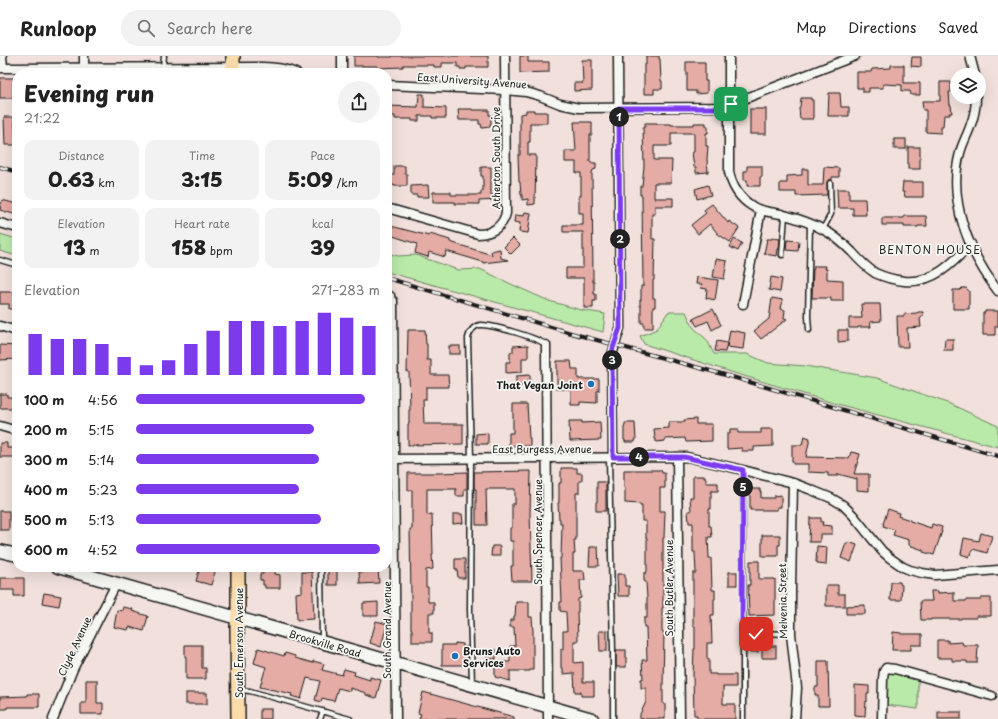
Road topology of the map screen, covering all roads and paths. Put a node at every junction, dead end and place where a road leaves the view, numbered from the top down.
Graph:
1 (2, 56) edge
2 (84, 56) edge
3 (164, 56) edge
4 (342, 56) edge
5 (505, 56) edge
6 (618, 56) edge
7 (729, 56) edge
8 (855, 56) edge
9 (970, 56) edge
10 (234, 65) edge
11 (84, 67) junction
12 (163, 67) junction
13 (1, 68) edge
14 (12, 68) edge
15 (78, 68) edge
16 (274, 68) edge
17 (342, 68) edge
18 (973, 68) edge
19 (392, 85) edge
20 (505, 90) junction
21 (975, 104) edge
22 (729, 105) junction
23 (619, 108) junction
24 (830, 183) dead end
25 (392, 209) edge
26 (761, 210) junction
27 (786, 216) junction
28 (0, 223) edge
29 (810, 223) junction
30 (12, 227) edge
31 (823, 229) junction
32 (971, 244) junction
33 (782, 255) dead end
34 (0, 260) edge
35 (12, 264) edge
36 (998, 291) edge
37 (392, 296) edge
38 (393, 301) joint
39 (743, 304) dead end
40 (0, 326) edge
41 (12, 329) edge
42 (809, 330) dead end
43 (546, 345) joint
44 (392, 380) edge
45 (0, 426) edge
46 (12, 430) edge
47 (611, 457) junction
48 (677, 457) junction
49 (471, 458) junction
50 (546, 458) junction
51 (392, 459) edge
52 (743, 470) junction
53 (793, 483) junction
54 (392, 500) edge
55 (0, 550) edge
56 (12, 554) edge
57 (998, 570) edge
58 (82, 572) edge
59 (238, 572) edge
60 (322, 572) edge
61 (116, 584) junction
62 (237, 618) junction
63 (742, 621) junction
64 (756, 634) junction
65 (791, 634) junction
66 (743, 638) junction
67 (322, 643) junction
68 (396, 664) junction
69 (472, 685) junction
70 (237, 689) junction
71 (992, 696) dead end
72 (548, 706) junction
73 (323, 711) junction
74 (53, 719) edge
75 (238, 719) edge
76 (320, 719) edge
77 (350, 719) edge
78 (396, 719) edge
79 (548, 719) edge
80 (592, 719) edge
81 (613, 719) edge
82 (680, 719) edge
83 (743, 719) edge
84 (794, 719) edge
85 (882, 719) edge

1 - 13 street
2 - 11 street
3 - 12 lane
4 - 17 street
5 - 20 street, Atherton South Drive
6 - 23 street
7 - 22 street
8 - 22 street, East University Avenue
9 - 18 street
10 - 12 street
10 - 16 street
11 - 12 street
11 - 15 street
13 - 14 street
19 - 20 street, East University Avenue
20 - 23 street, East University Avenue
20 - 25 street, Atherton South Drive
21 - 32 street
22 - 23 street, East University Avenue
22 - 26 street
23 - 47 street
24 - 31 lane
26 - 27 street
26 - 39 street
27 - 29 street
27 - 33 lane
28 - 30 street
29 - 31 street
29 - 42 lane
31 - 32 street
32 - 36 street
34 - 35 lane
37 - 38 lane
38 - 44 street, South Grand Avenue
40 - 41 street
43 - 49 lane
43 - 50 street, South Spencer Avenue
45 - 46 street
47 - 48 street, East Burgess Avenue
47 - 50 street, East Burgess Avenue
47 - 81 lane
48 - 52 street, East Burgess Avenue
48 - 82 street, South Butler Avenue
49 - 50 street, East Burgess Avenue
49 - 51 street, East Burgess Avenue
49 - 69 lane
50 - 72 street, South Spencer Avenue
52 - 53 street, East Burgess Avenue
52 - 63 lane
53 - 57 street, East Burgess Avenue
53 - 65 street, Melvenia Street
54 - 68 street, South Grand Avenue
55 - 56 street
58 - 61 street, Brookville Road
59 - 62 main road, South Emerson Avenue
60 - 67 lane
61 - 62 street, Brookville Road
61 - 74 street, Clyde Avenue
62 - 67 street, Brookville Road
62 - 70 main road, South Emerson Avenue
63 - 64 lane
63 - 66 lane
64 - 65 lane
64 - 66 lane
65 - 84 street, Melvenia Street
66 - 83 lane
67 - 68 street, Brookville Road
68 - 69 street, Brookville Road
68 - 78 street, South Grand Avenue
69 - 72 street, Brookville Road
70 - 73 lane
70 - 75 main road, South Emerson Avenue
71 - 85 street
72 - 79 street, South Spencer Avenue
72 - 80 street, Brookville Road
73 - 76 lane
73 - 77 lane

